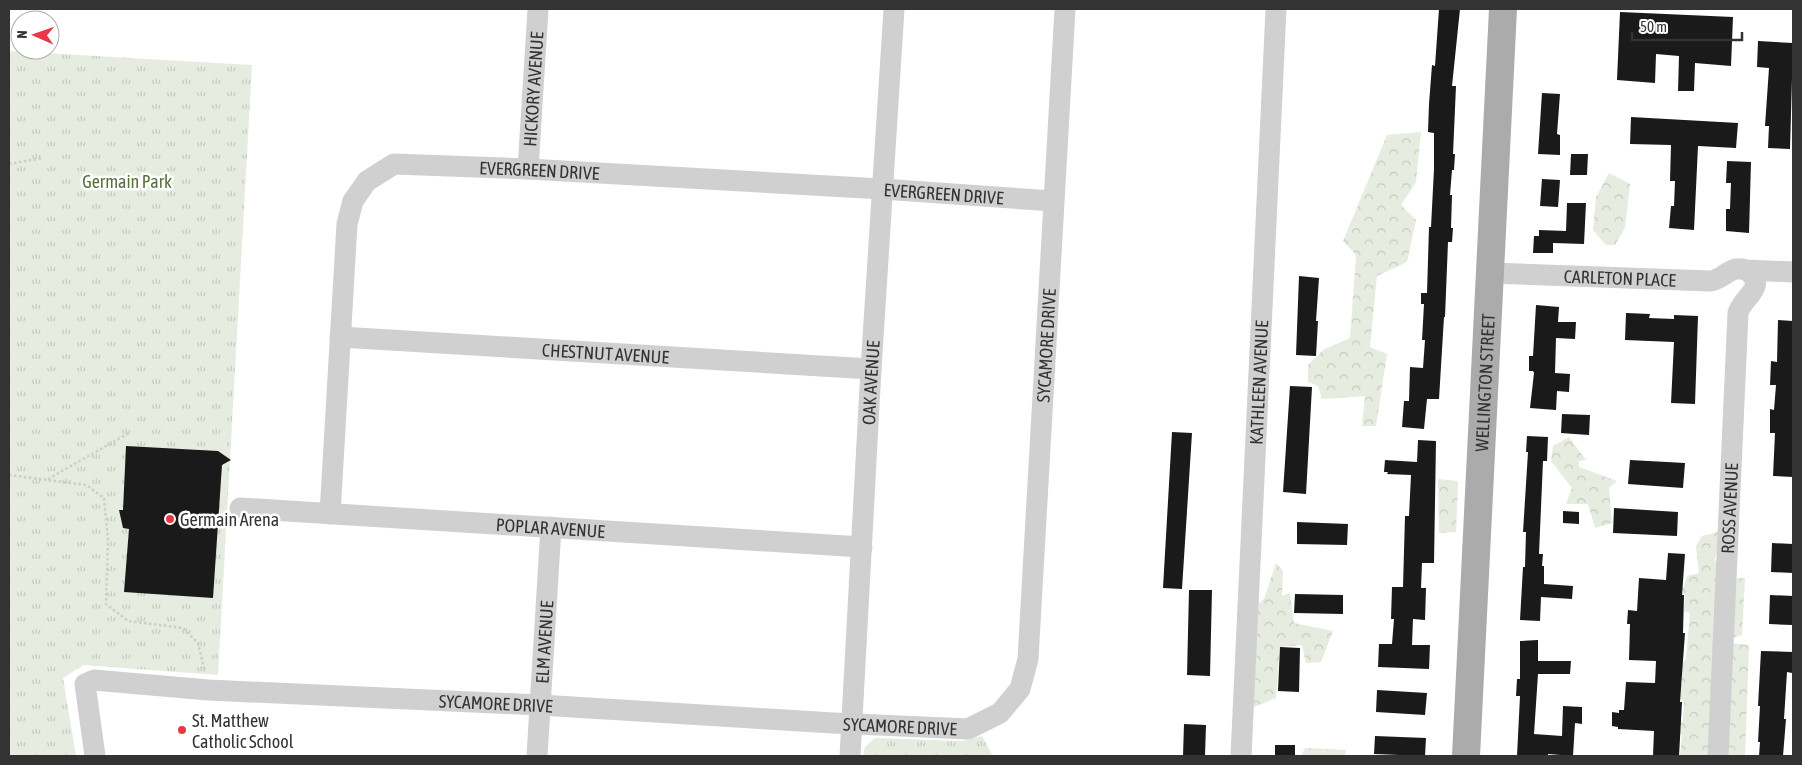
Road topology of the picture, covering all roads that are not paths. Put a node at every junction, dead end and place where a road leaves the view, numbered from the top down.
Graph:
1 (538, 9) edge
2 (894, 9) edge
3 (1065, 9) edge
4 (1276, 9) edge
5 (1503, 9) edge
6 (528, 168) junction
7 (882, 189) junction
8 (1053, 201) junction
9 (1746, 270) junction
10 (1793, 272) edge
11 (1490, 273) junction
12 (340, 338) junction
13 (870, 369) junction
14 (240, 508) dead end
15 (330, 514) junction
16 (551, 528) junction
17 (862, 547) junction
18 (540, 705) junction
19 (852, 724) junction
20 (95, 756) edge
21 (537, 756) edge
22 (850, 756) edge
23 (1241, 756) edge
24 (1466, 756) edge
25 (1718, 756) edge

1 - 6 street, HICKORY AVENUE
2 - 7 street, OAK AVENUE
3 - 8 street, SYCAMORE DRIVE
4 - 23 street, KATHLEEN AVENUE
5 - 11 main road, WELLINGTON STREET
6 - 7 street, EVERGREEN DRIVE
6 - 12 street, EVERGREEN DRIVE
7 - 8 street, EVERGREEN DRIVE
7 - 13 street, OAK AVENUE
8 - 19 street, SYCAMORE DRIVE
9 - 10 street, CARLETON PLACE
9 - 11 street, CARLETON PLACE
9 - 25 street, ROSS AVENUE
11 - 24 main road, WELLINGTON STREET
12 - 13 street, CHESTNUT AVENUE
12 - 15 street, EVERGREEN DRIVE
13 - 17 street, OAK AVENUE
14 - 15 street, POPLAR AVENUE
15 - 16 street, POPLAR AVENUE
16 - 17 street, POPLAR AVENUE
16 - 18 street, ELM AVENUE
17 - 19 street, OAK AVENUE
18 - 19 street, SYCAMORE DRIVE
18 - 20 street, SYCAMORE DRIVE
18 - 21 street, ELM AVENUE
19 - 22 street, OAK AVENUE

